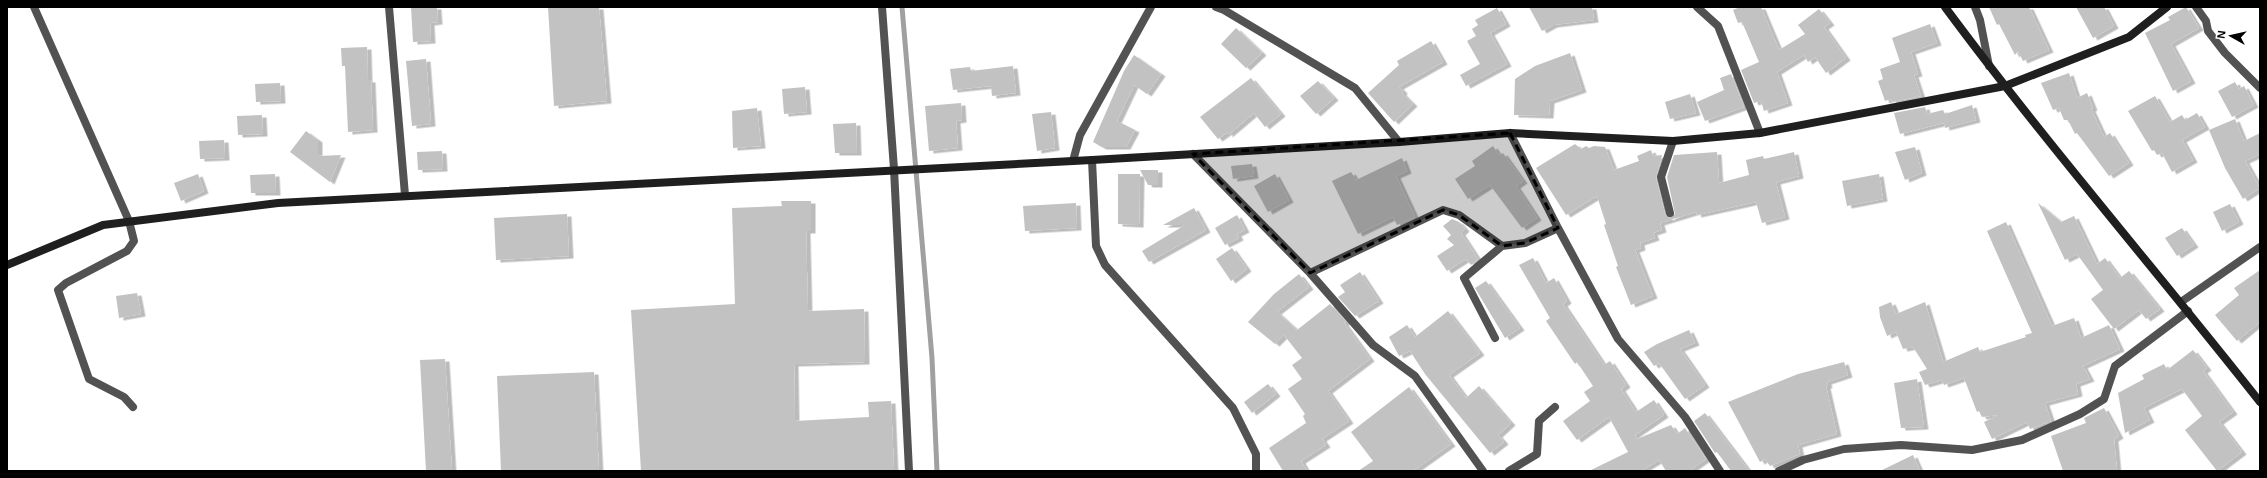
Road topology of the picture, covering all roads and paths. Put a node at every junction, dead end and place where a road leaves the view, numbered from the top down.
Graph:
1 (34, 7) edge
2 (389, 7) edge
3 (882, 7) edge
4 (1151, 7) edge
5 (1216, 7) edge
6 (1696, 7) edge
7 (1945, 7) edge
8 (1975, 7) edge
9 (2168, 7) edge
10 (2196, 7) edge
11 (1226, 9) edge
12 (1989, 67) junction
13 (2004, 86) junction
14 (2260, 88) edge
15 (1510, 133) junction
16 (1760, 133) junction
17 (1673, 141) junction
18 (1398, 142) junction
19 (1193, 154) junction
20 (1072, 160) junction
21 (1092, 160) junction
22 (894, 169) junction
23 (405, 195) junction
24 (1670, 213) dead end
25 (129, 221) junction
26 (1558, 228) junction
27 (1502, 246) junction
28 (2260, 248) edge
29 (7, 265) edge
30 (1310, 273) junction
31 (2181, 302) junction
32 (2188, 311) junction
33 (1494, 338) dead end
34 (2260, 402) edge
35 (133, 407) dead end
36 (1555, 407) dead end
37 (909, 471) edge
38 (1256, 471) edge
39 (1483, 471) edge
40 (1509, 471) edge
41 (1720, 471) edge
42 (1779, 471) edge

1 - 25 street
2 - 23 street
3 - 22 street
4 - 20 street
5 - 11 street
6 - 16 street
7 - 12 street
8 - 12 street
9 - 13 street
10 - 14 street
11 - 18 street
12 - 13 street
13 - 16 street
13 - 31 street
15 - 17 street
15 - 18 street
15 - 26 street
16 - 17 street
17 - 24 street
18 - 19 street
19 - 21 street
19 - 30 street
20 - 21 street
20 - 22 street
21 - 38 street
22 - 23 street
22 - 37 street
23 - 25 street
25 - 29 street
25 - 35 street
26 - 27 street
26 - 41 street
27 - 30 street
27 - 33 street
28 - 31 street
30 - 39 street
31 - 32 street
32 - 34 street
32 - 42 street
36 - 40 street

